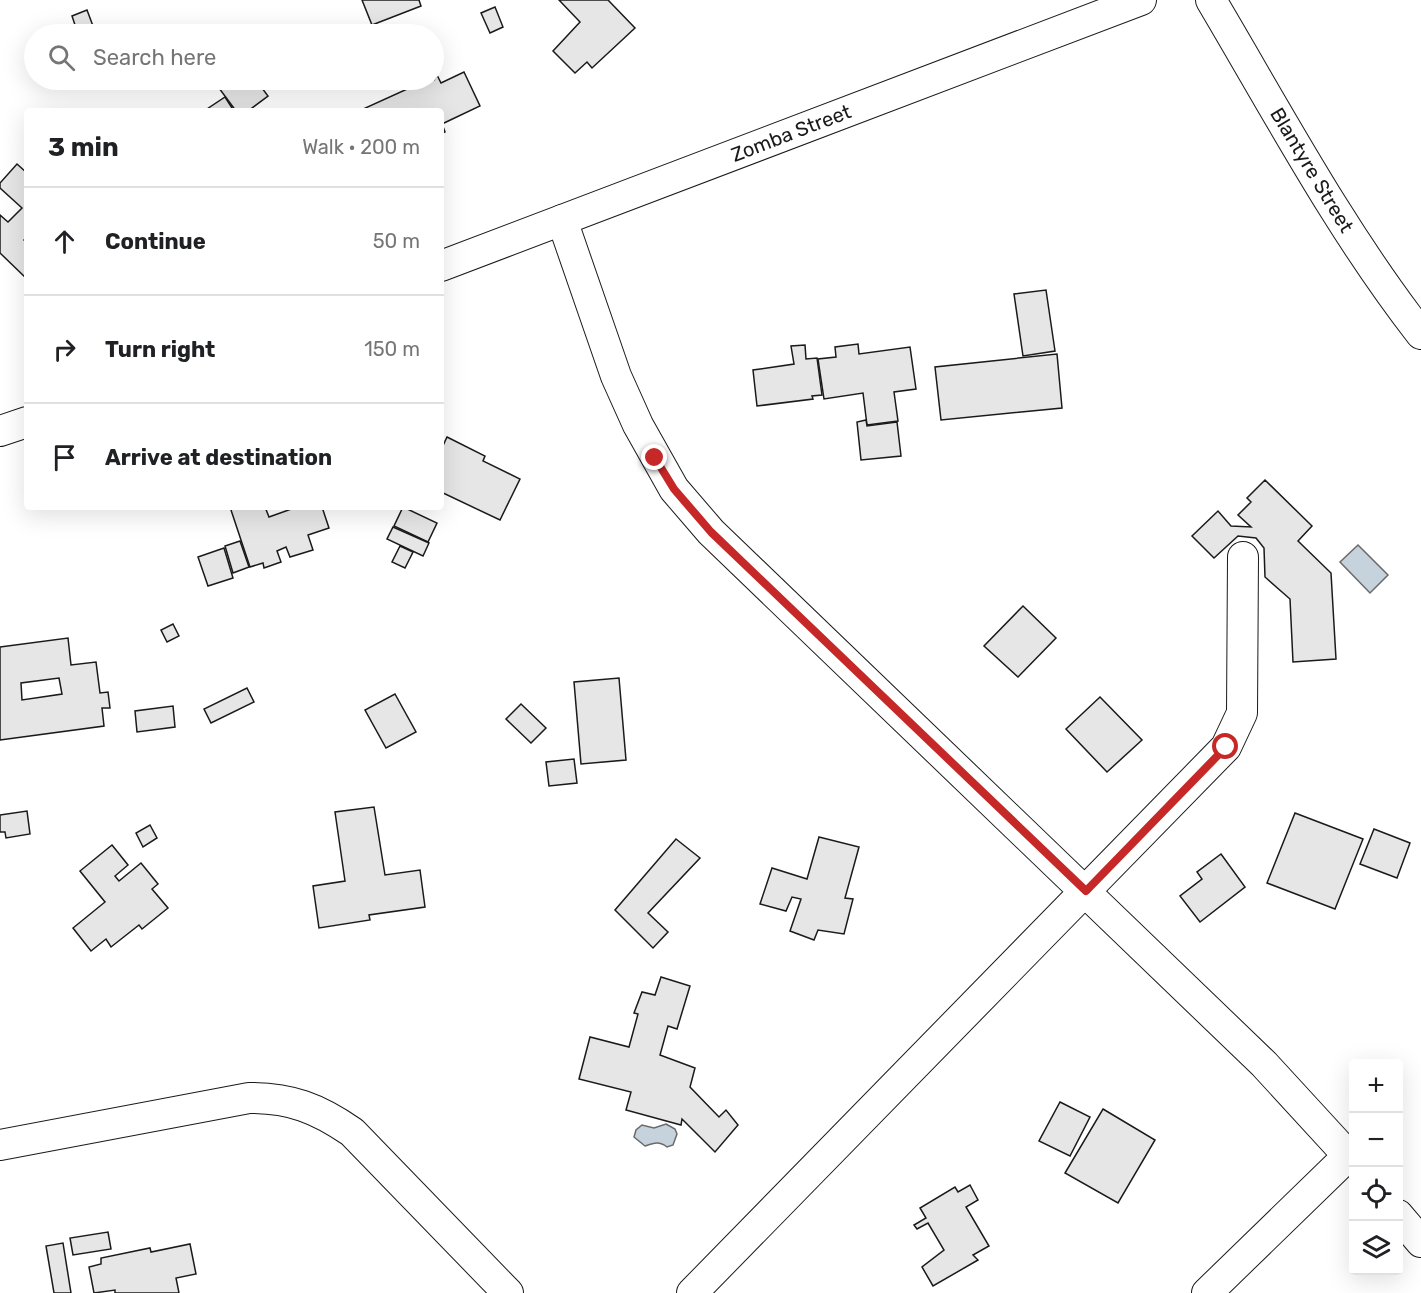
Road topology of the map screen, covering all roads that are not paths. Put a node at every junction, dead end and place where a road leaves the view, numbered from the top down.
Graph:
1 (1141, 0) edge
2 (1211, 0) edge
3 (562, 220) junction
4 (444, 266) edge
5 (1421, 334) edge
6 (24, 423) edge
7 (0, 431) edge
8 (1243, 557) dead end
9 (1086, 891) junction
10 (0, 1144) edge
11 (1349, 1157) edge
12 (1349, 1161) edge
13 (1403, 1221) edge
14 (1421, 1242) edge
15 (508, 1293) edge
16 (692, 1293) edge
17 (1207, 1293) edge

1 - 3 street, Zomba Street
2 - 5 street, Blantyre Street
3 - 4 street, Zomba Street
3 - 9 street
6 - 7 street
8 - 9 street
9 - 11 street
9 - 16 street
10 - 15 street
12 - 17 street
13 - 14 street

